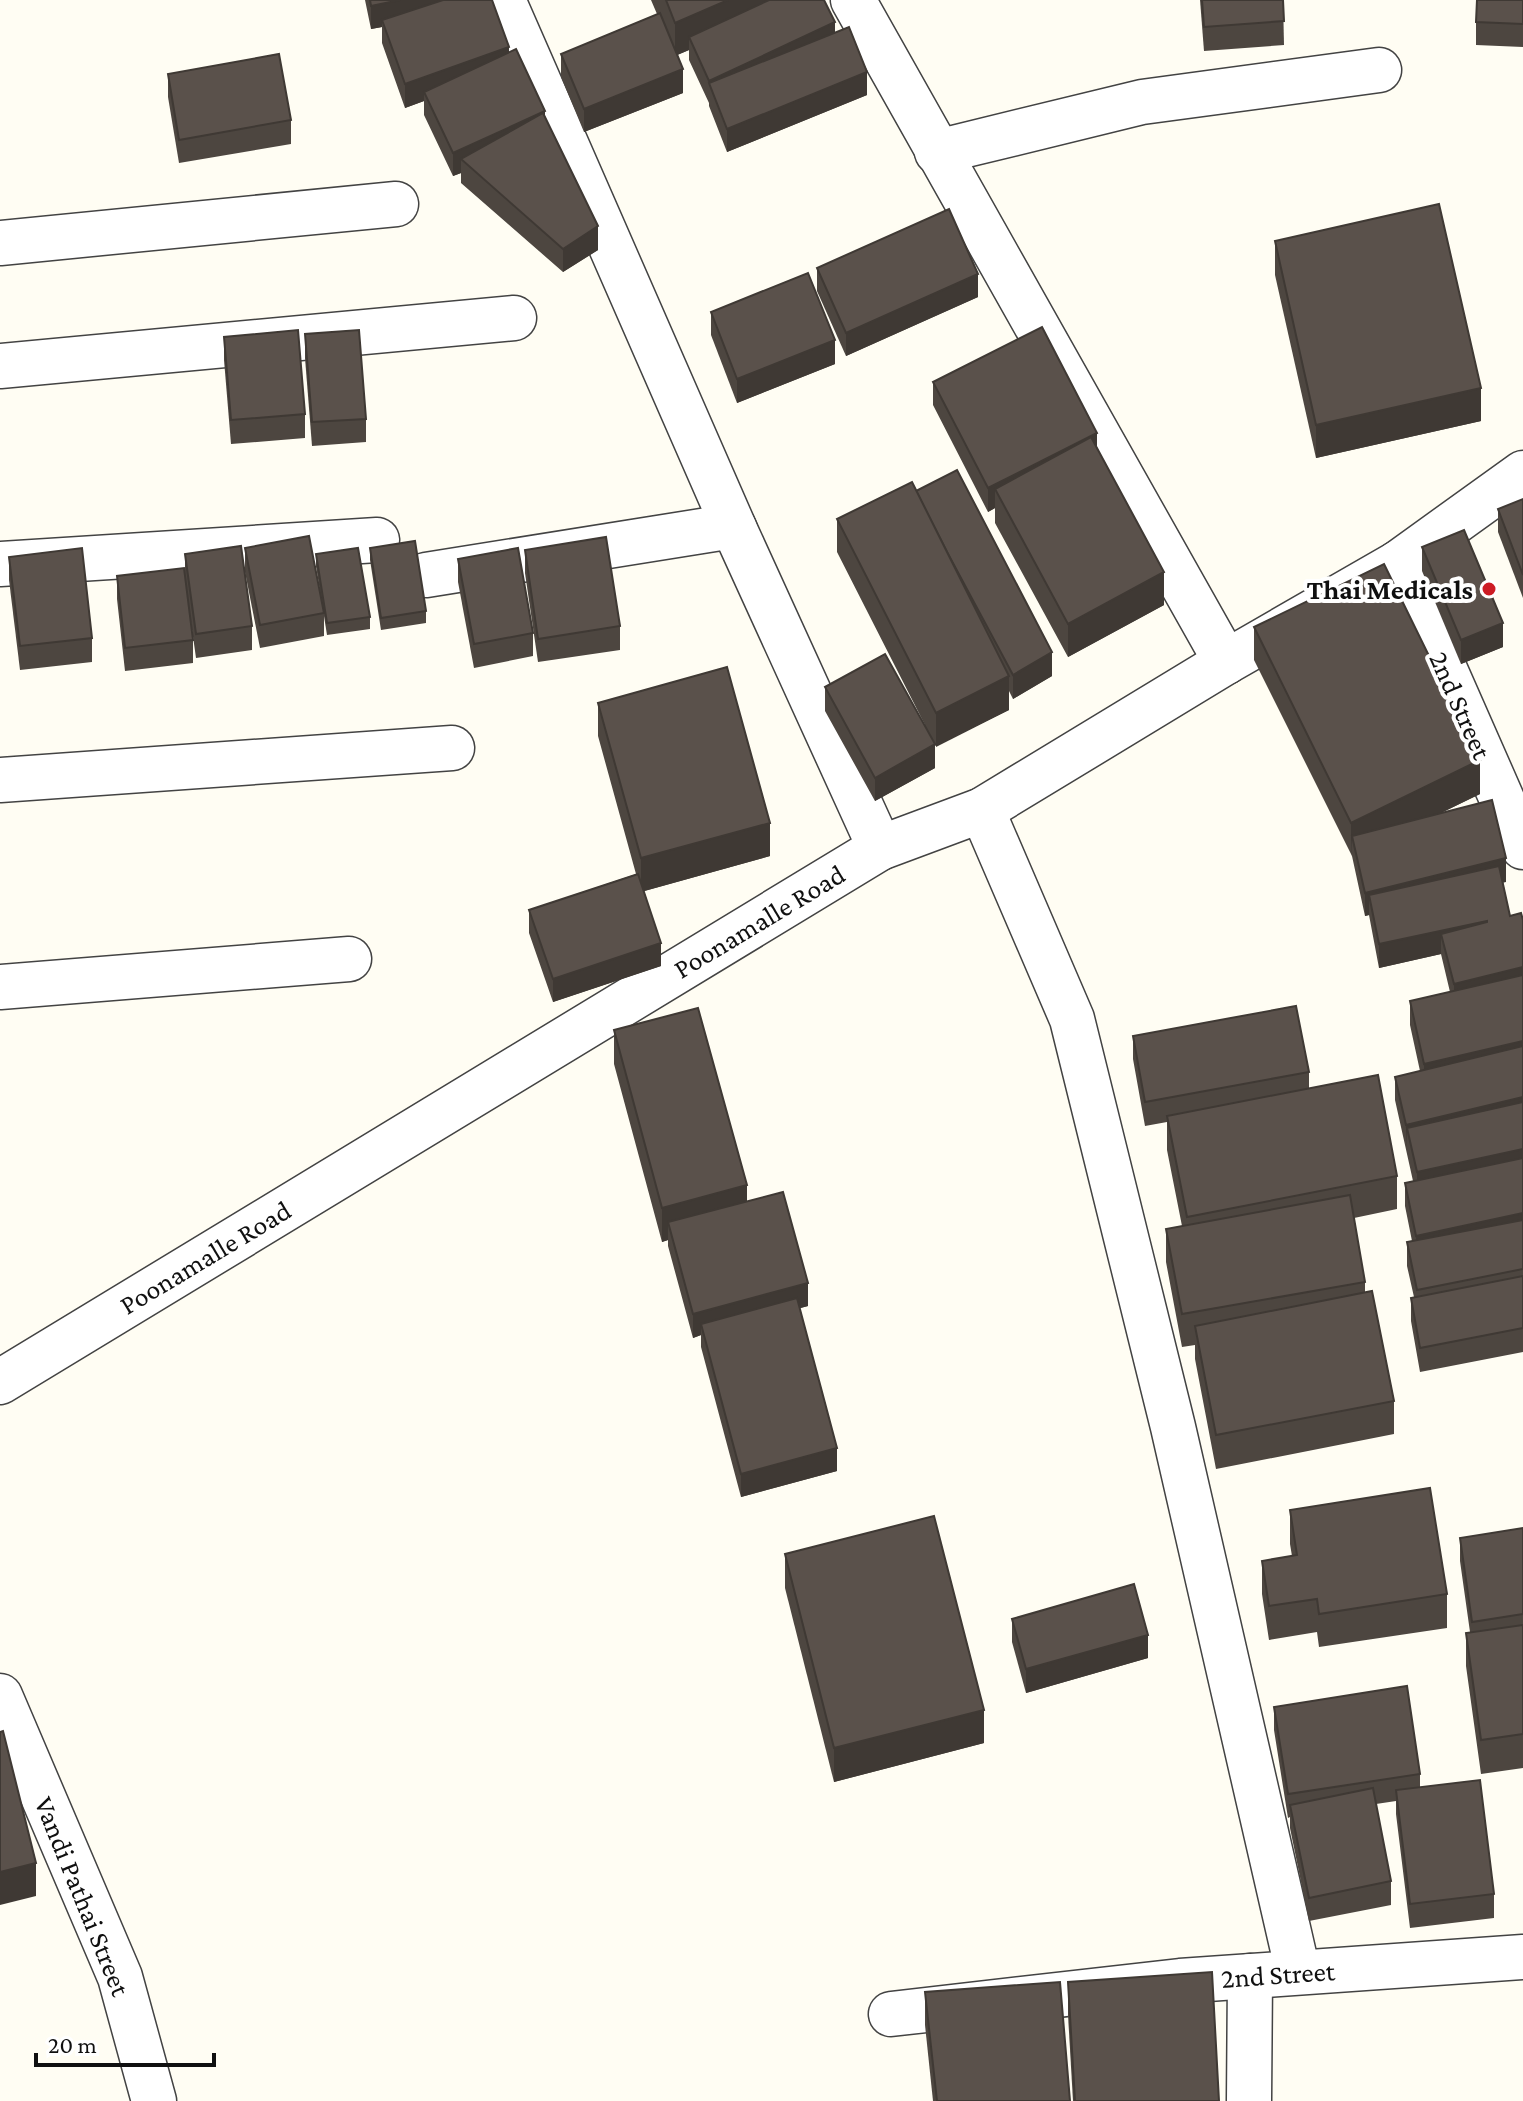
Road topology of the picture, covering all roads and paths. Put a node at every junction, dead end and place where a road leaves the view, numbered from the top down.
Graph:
1 (503, 0) edge
2 (853, 0) edge
3 (1379, 70) dead end
4 (937, 152) junction
5 (396, 204) dead end
6 (0, 243) edge
7 (514, 318) dead end
8 (0, 366) edge
9 (1523, 473) edge
10 (735, 530) junction
11 (377, 540) dead end
12 (1398, 563) junction
13 (0, 564) edge
14 (426, 575) dead end
15 (1226, 662) junction
16 (452, 748) dead end
17 (0, 780) edge
18 (982, 810) junction
19 (1523, 847) edge
20 (880, 848) junction
21 (349, 959) dead end
22 (0, 987) edge
23 (0, 1382) edge
24 (0, 1696) edge
25 (15, 1773) edge
26 (1523, 1957) edge
27 (1298, 1972) junction
28 (1250, 1976) junction
29 (891, 2014) dead end
30 (154, 2101) edge
31 (1249, 2101) edge

1 - 10 street
2 - 4 street
3 - 4 street
4 - 15 street
5 - 6 street
7 - 8 street
9 - 12 street, Poonamalle Road
10 - 14 street
10 - 20 street
11 - 13 street
12 - 15 street, Poonamalle Road
12 - 19 street, 2nd Street
15 - 18 street, Poonamalle Road
16 - 17 street
18 - 20 street, Poonamalle Road
18 - 27 street
20 - 23 street, Poonamalle Road
21 - 22 street
24 - 25 street, Vandi Pathai Street
25 - 30 street, Vandi Pathai Street
26 - 27 street, 2nd Street
27 - 28 street, 2nd Street
28 - 29 street, 2nd Street
28 - 31 street

